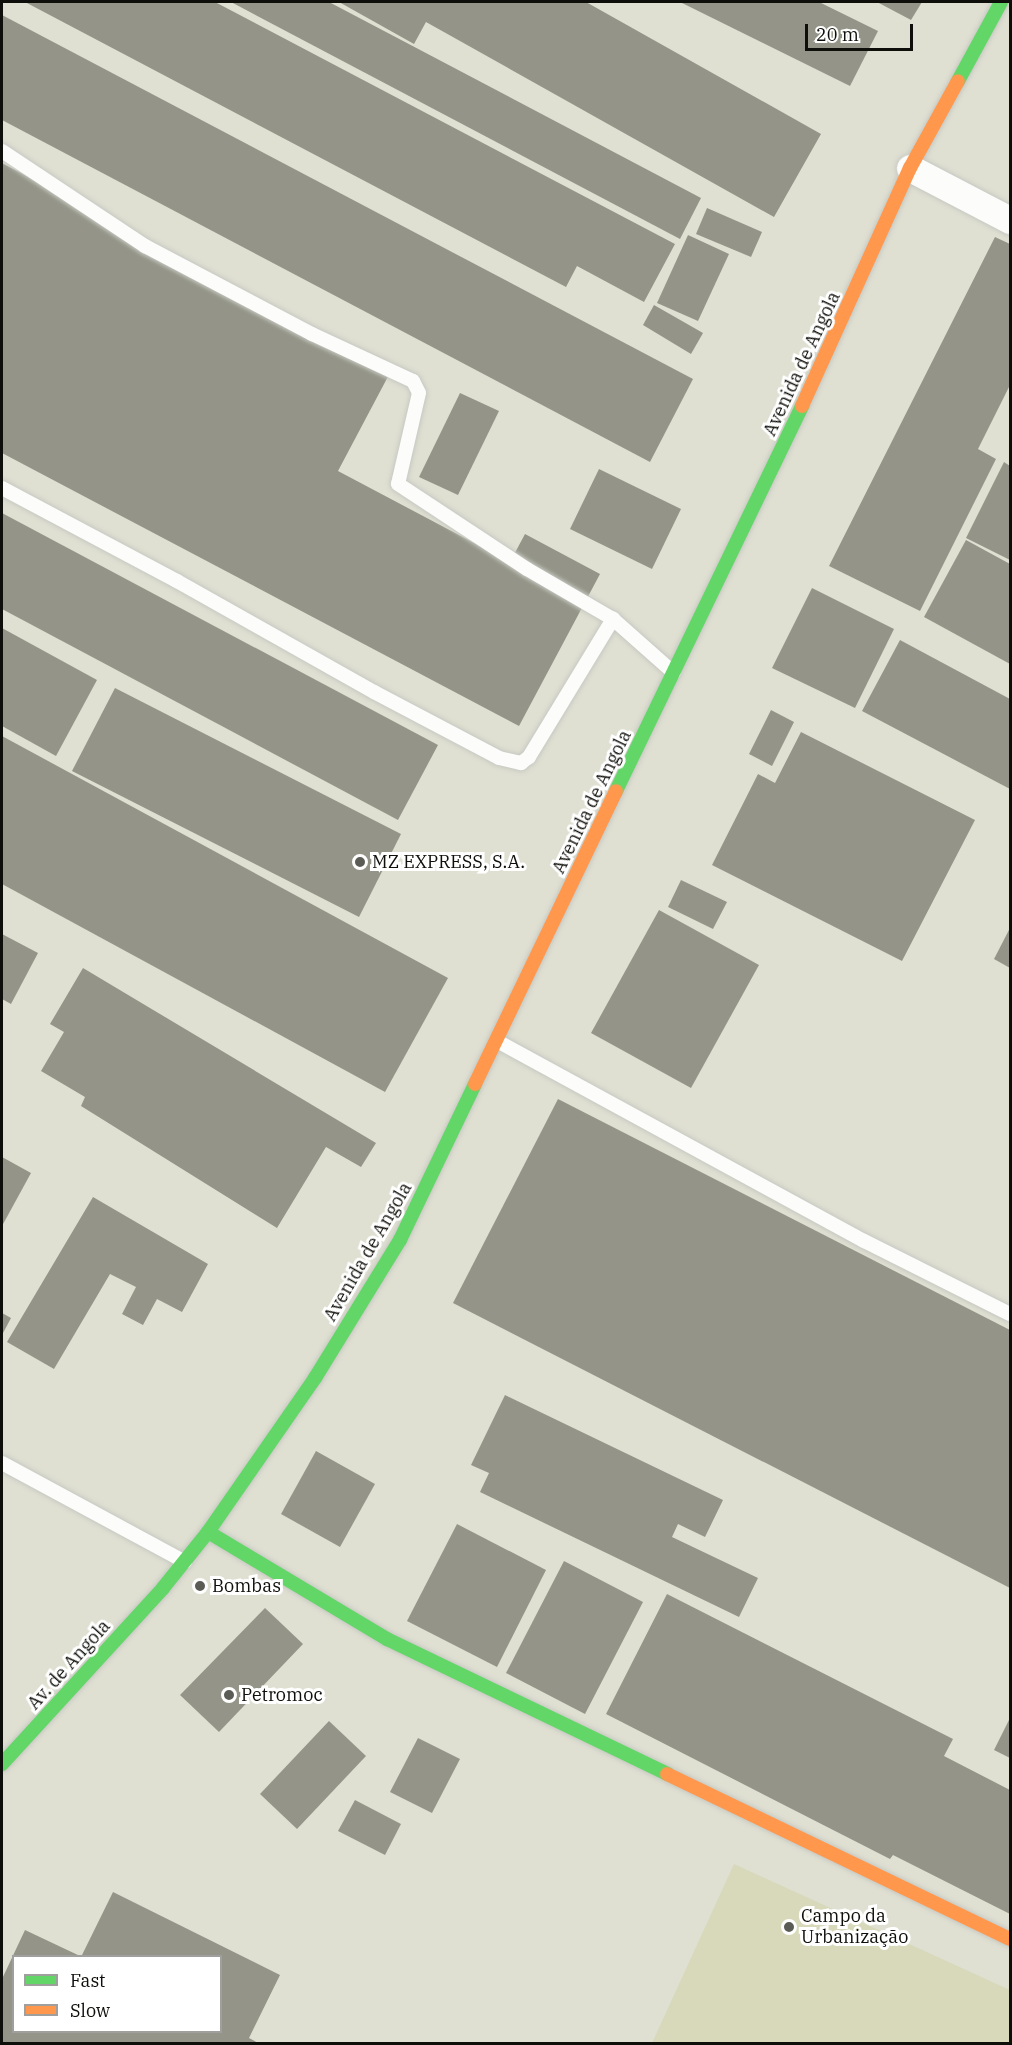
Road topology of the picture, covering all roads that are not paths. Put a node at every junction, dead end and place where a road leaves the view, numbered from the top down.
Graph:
1 (1001, 2) edge
2 (2, 151) edge
3 (910, 168) junction
4 (1011, 220) edge
5 (2, 488) edge
6 (613, 619) junction
7 (674, 673) junction
8 (497, 1041) junction
9 (1011, 1314) edge
10 (2, 1463) edge
11 (208, 1532) junction
12 (184, 1562) junction
13 (163, 1588) joint
14 (2, 1764) edge
15 (1011, 1939) edge

1 - 3 main road, Avenida de Angola
2 - 6 lane
3 - 4 street
3 - 7 main road, Avenida de Angola
5 - 6 lane
6 - 7 lane
7 - 8 main road, Avenida de Angola
8 - 9 lane
8 - 11 main road, Avenida de Angola
10 - 12 lane
11 - 12 main road, Avenida de Angola
11 - 15 main road
12 - 13 main road, Avenida de Angola
13 - 14 main road, Av. de Angola

